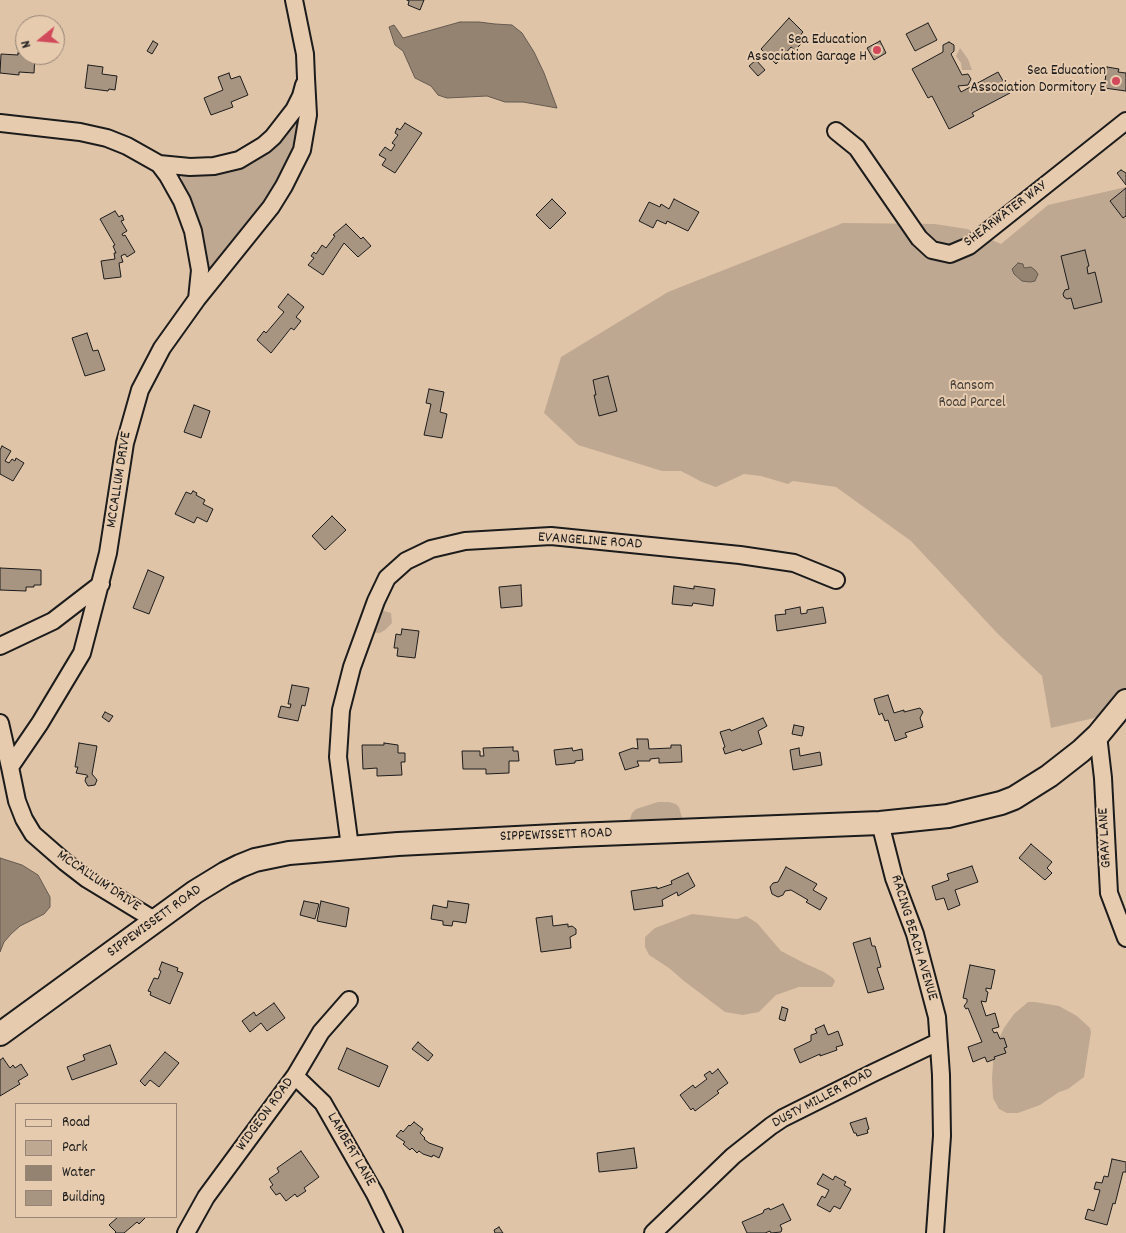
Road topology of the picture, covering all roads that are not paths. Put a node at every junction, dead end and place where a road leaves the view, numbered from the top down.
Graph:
1 (294, 0) edge
2 (306, 78) junction
3 (1126, 121) edge
4 (0, 123) edge
5 (836, 131) dead end
6 (159, 164) junction
7 (197, 299) junction
8 (836, 580) dead end
9 (101, 584) junction
10 (0, 646) edge
11 (1126, 701) edge
12 (0, 723) edge
13 (1098, 735) junction
14 (10, 767) junction
15 (880, 823) junction
16 (350, 847) junction
17 (156, 921) junction
18 (1126, 938) edge
19 (349, 1000) dead end
20 (0, 1034) edge
21 (938, 1042) junction
22 (295, 1076) junction
23 (186, 1233) edge
24 (394, 1233) edge
25 (653, 1233) edge
26 (935, 1233) edge

1 - 2 street, MCCALLUM DRIVE
2 - 6 street
2 - 7 street, MCCALLUM DRIVE
3 - 5 street, SHEARWATER WAY
4 - 6 street
6 - 7 street
7 - 9 street, MCCALLUM DRIVE
8 - 16 street, EVANGELINE ROAD
9 - 10 street
9 - 14 street, MCCALLUM DRIVE
11 - 13 main road, SIPPEWISSETT ROAD
12 - 14 street
13 - 15 main road, SIPPEWISSETT ROAD
13 - 18 street, GRAY LANE
14 - 17 street, MCCALLUM DRIVE
15 - 16 main road, SIPPEWISSETT ROAD
15 - 21 street, RACING BEACH AVENUE
16 - 17 main road, SIPPEWISSETT ROAD
17 - 20 main road, SIPPEWISSETT ROAD
19 - 22 street, WIDGEON ROAD
21 - 25 street, DUSTY MILLER ROAD
21 - 26 street, RACING BEACH AVENUE
22 - 23 street, WIDGEON ROAD
22 - 24 street, LAMBERT LANE

